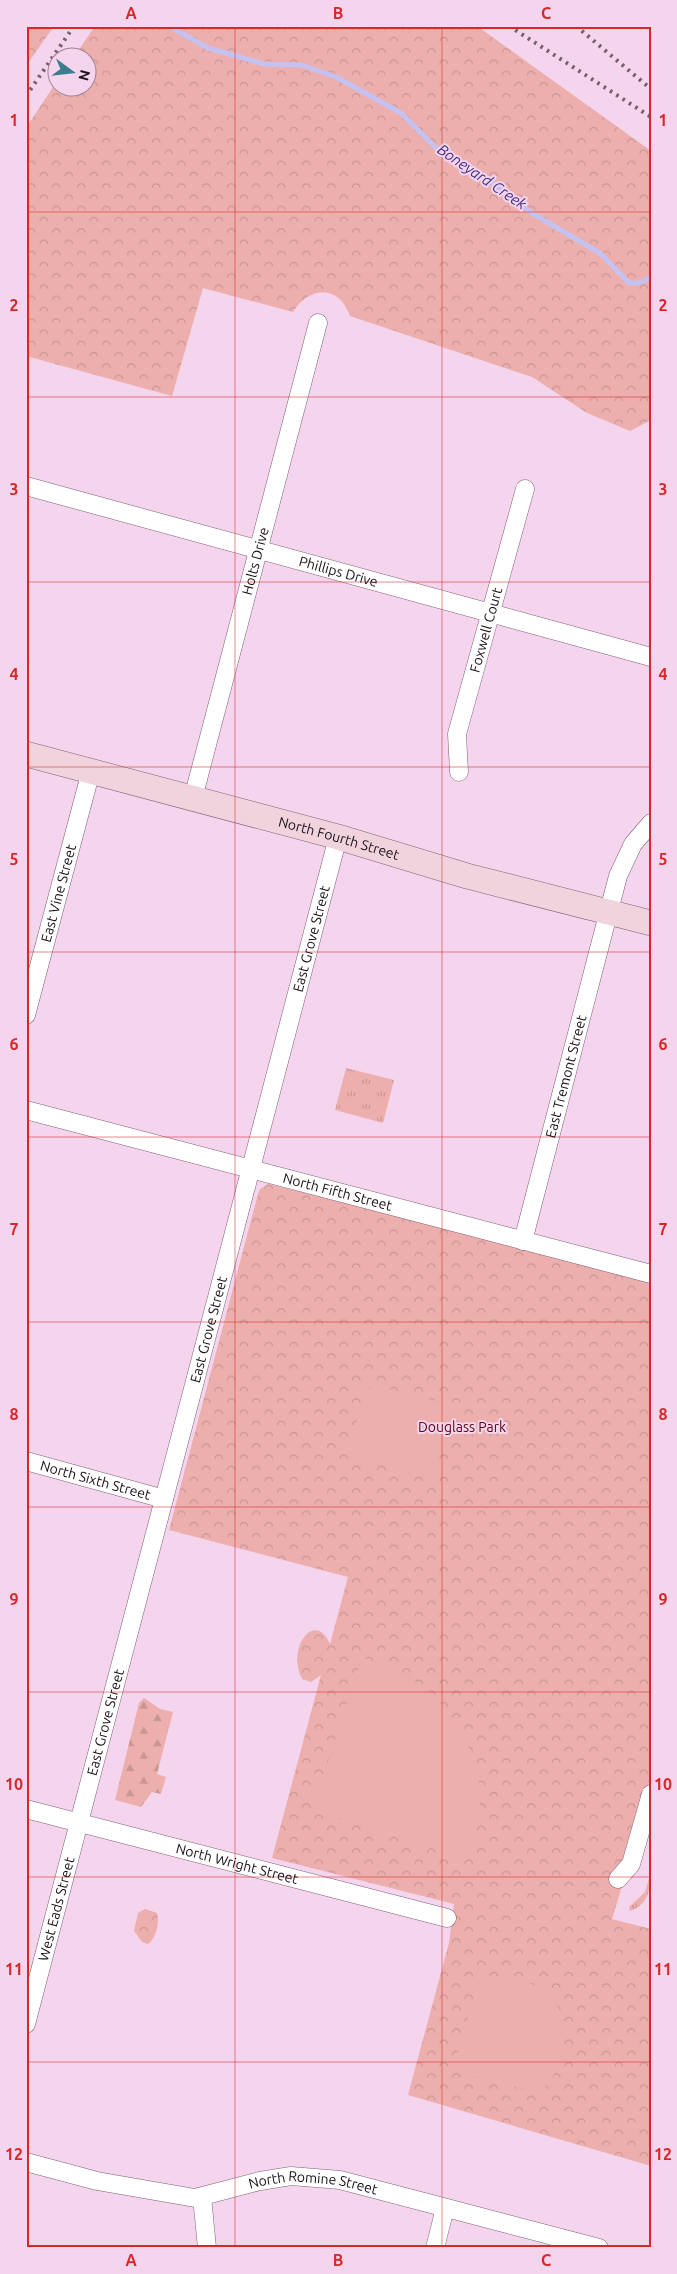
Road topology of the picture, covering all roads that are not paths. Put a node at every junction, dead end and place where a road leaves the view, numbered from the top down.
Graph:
1 (318, 323) dead end
2 (26, 486) edge
3 (525, 489) dead end
4 (259, 551) junction
5 (489, 614) junction
6 (651, 657) edge
7 (26, 754) edge
8 (91, 771) junction
9 (458, 772) dead end
10 (193, 798) junction
11 (651, 824) edge
12 (338, 837) junction
13 (608, 912) junction
14 (651, 923) edge
15 (26, 1015) edge
16 (26, 1110) edge
17 (251, 1170) junction
18 (523, 1241) junction
19 (651, 1274) edge
20 (26, 1461) edge
21 (164, 1499) junction
22 (651, 1794) edge
23 (26, 1809) edge
24 (80, 1823) junction
25 (618, 1879) dead end
26 (447, 1918) dead end
27 (26, 2024) edge
28 (26, 2162) edge
29 (202, 2197) junction
30 (445, 2208) junction
31 (207, 2248) edge
32 (435, 2248) edge
33 (598, 2248) edge

1 - 4 street, Holts Drive
2 - 4 street, Phillips Drive
3 - 5 street, Foxwell Court
4 - 5 street, Phillips Drive
4 - 10 street, Holts Drive
5 - 6 street, Phillips Drive
5 - 9 street, Foxwell Court
7 - 8 street, North Fourth Street
8 - 10 street, North Fourth Street
8 - 15 street, East Vine Street
10 - 12 street, North Fourth Street
11 - 13 street, East Tremont Street
12 - 13 street, North Fourth Street
12 - 17 street, East Grove Street
13 - 14 street, North Fourth Street
13 - 18 street, East Tremont Street
16 - 17 street, North Fifth Street
17 - 18 street, North Fifth Street
17 - 21 street, East Grove Street
18 - 19 street, North Fifth Street
20 - 21 street, North Sixth Street
21 - 24 street, East Grove Street
22 - 25 street
23 - 24 street, North Wright Street
24 - 26 street, North Wright Street
24 - 27 street, West Eads Street
28 - 29 street, North Romine Street
29 - 30 street, North Romine Street
29 - 31 street
30 - 32 street
30 - 33 street, North Romine Street

